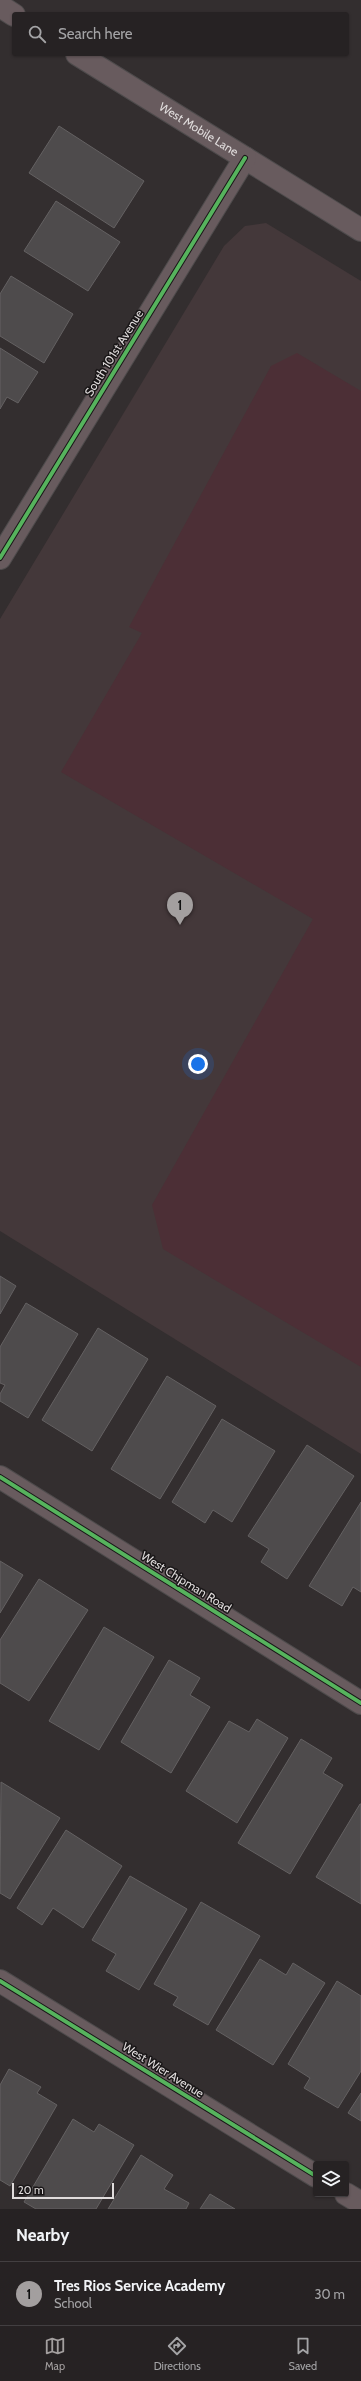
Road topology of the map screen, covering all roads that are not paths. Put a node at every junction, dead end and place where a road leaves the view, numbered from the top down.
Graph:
1 (0, 6) edge
2 (12, 14) edge
3 (80, 56) edge
4 (245, 158) junction
5 (361, 230) edge
6 (0, 558) edge
7 (0, 1477) edge
8 (361, 1703) edge
9 (0, 1981) edge
10 (313, 2174) edge
11 (349, 2196) edge
12 (361, 2203) edge

1 - 2 street
3 - 4 street, West Mobile Lane
4 - 5 street, West Mobile Lane
4 - 6 street, South 101st Avenue
7 - 8 street, West Chipman Road
9 - 10 street, West Wier Avenue
11 - 12 street

